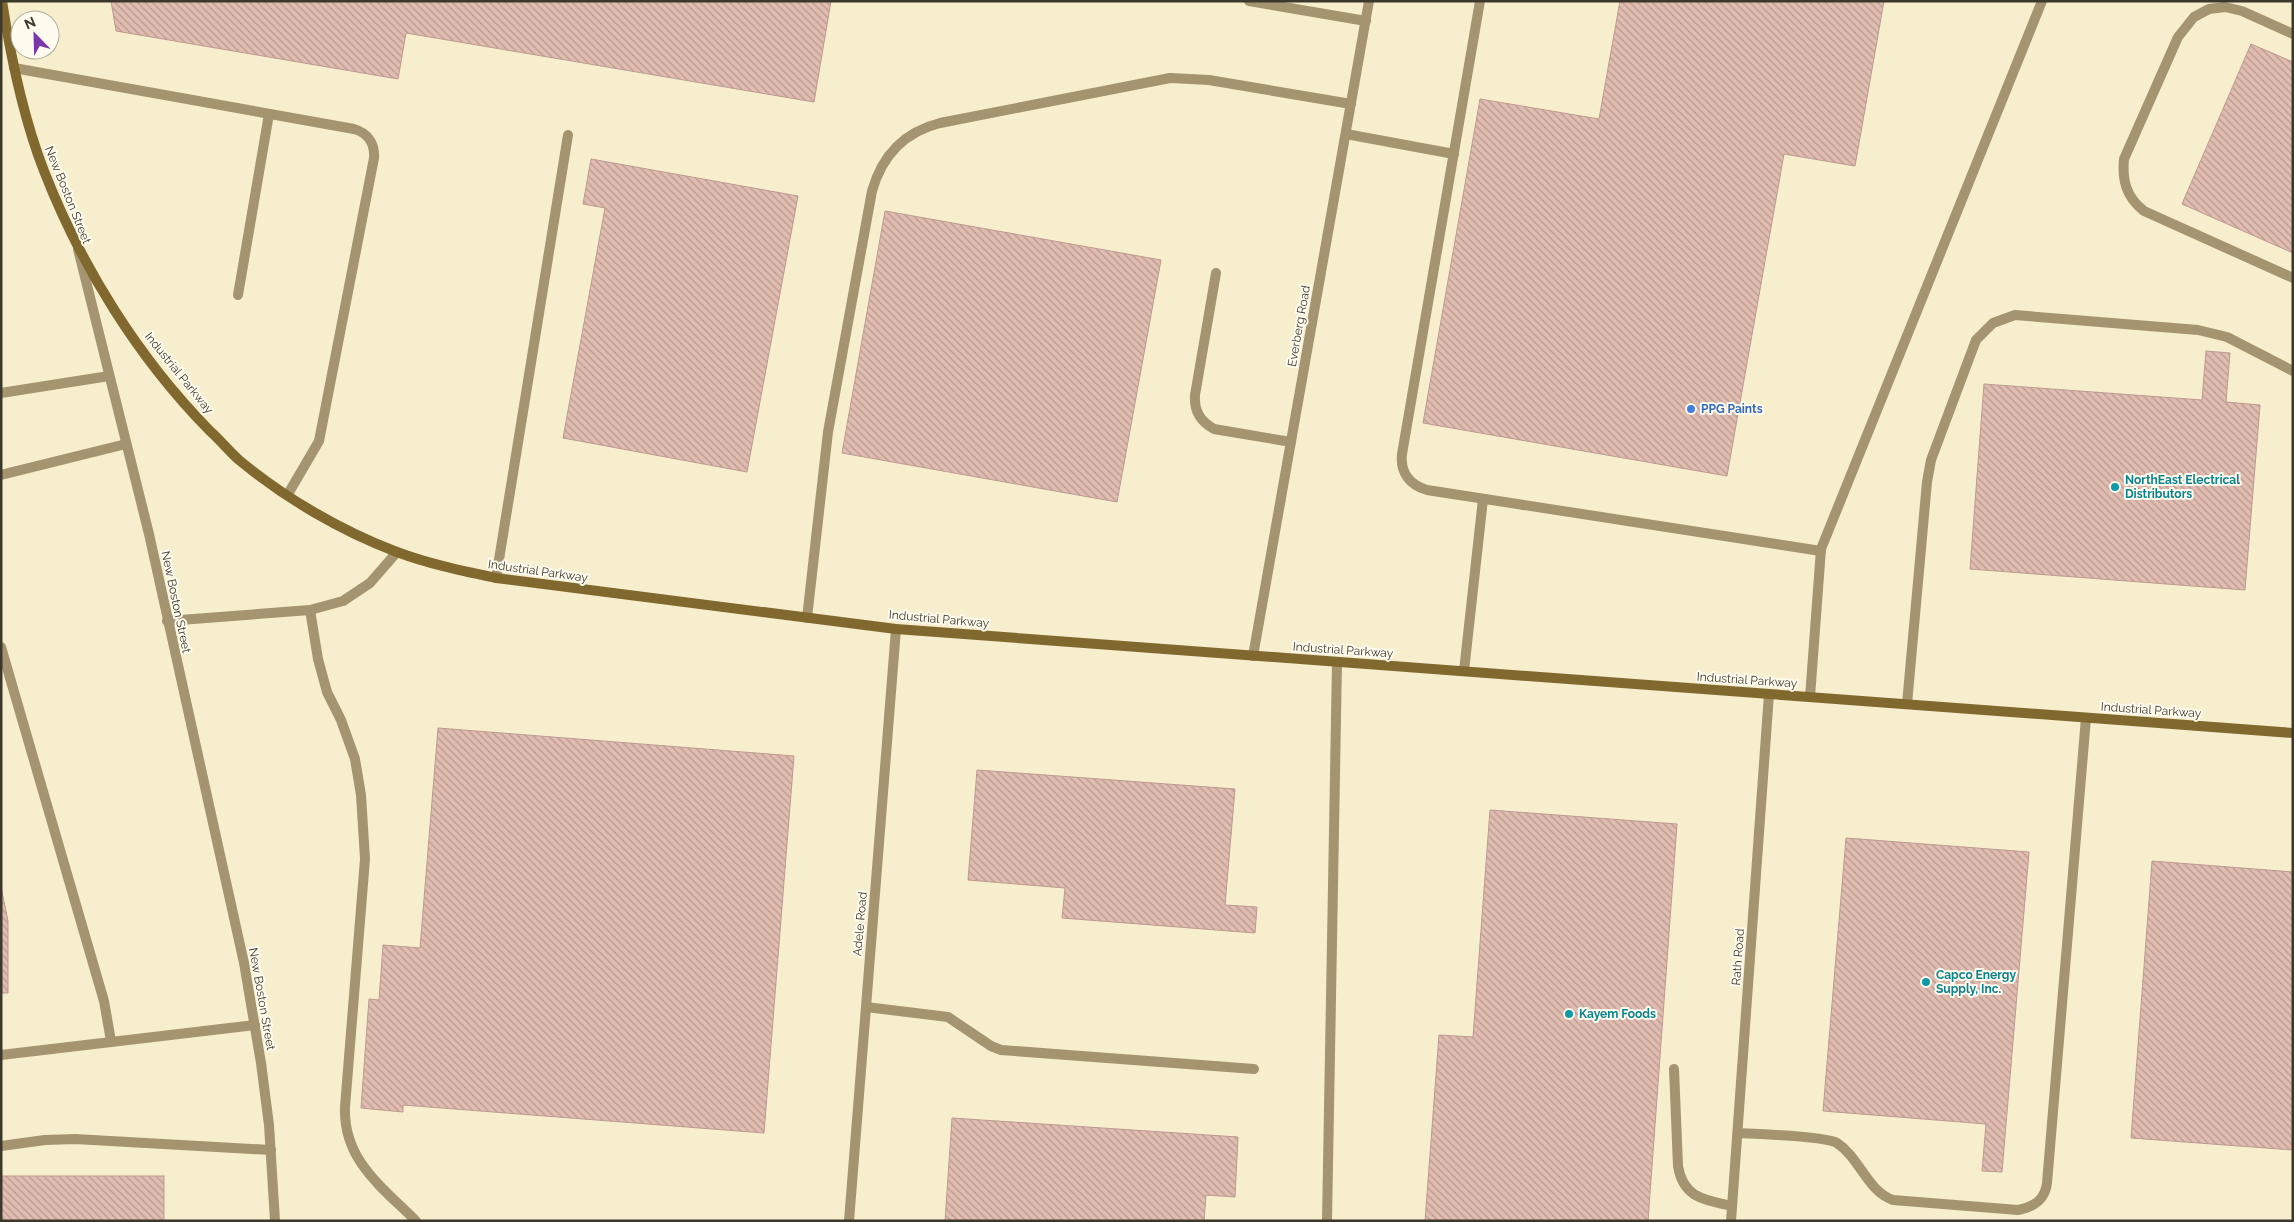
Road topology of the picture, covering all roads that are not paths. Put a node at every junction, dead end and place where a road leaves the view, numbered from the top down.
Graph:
1 (2, 1) edge
2 (1248, 1) edge
3 (1369, 1) edge
4 (1480, 1) edge
5 (2042, 1) edge
6 (1366, 21) junction
7 (2293, 34) edge
8 (14, 68) junction
9 (1351, 104) junction
10 (269, 114) junction
11 (1346, 134) junction
12 (568, 135) dead end
13 (1454, 154) junction
14 (76, 241) junction
15 (1216, 272) dead end
16 (2293, 278) edge
17 (238, 295) dead end
18 (2293, 371) edge
19 (110, 376) junction
20 (1, 393) edge
21 (1291, 442) junction
22 (126, 444) junction
23 (1, 475) edge
24 (288, 494) junction
25 (1483, 499) junction
26 (1821, 551) junction
27 (397, 552) junction
28 (496, 578) junction
29 (310, 610) junction
30 (807, 618) junction
31 (167, 621) junction
32 (896, 629) junction
33 (1, 647) edge
34 (1253, 656) junction
35 (1337, 662) junction
36 (1464, 671) junction
37 (1769, 694) junction
38 (1810, 697) junction
39 (1907, 704) junction
40 (2086, 718) junction
41 (2293, 733) edge
42 (866, 1007) junction
43 (255, 1025) junction
44 (110, 1041) junction
45 (1, 1055) edge
46 (1254, 1069) dead end
47 (1674, 1069) dead end
48 (1738, 1133) junction
49 (1, 1146) edge
50 (271, 1150) junction
51 (1732, 1206) junction
52 (275, 1221) edge
53 (416, 1221) edge
54 (849, 1221) edge
55 (1326, 1221) edge
56 (1731, 1221) edge

1 - 8 main road, New Boston Street
2 - 6 street
3 - 6 street, Everberg Road
4 - 13 street
5 - 26 street
6 - 9 street, Everberg Road
7 - 16 street
8 - 10 street
8 - 14 main road, New Boston Street
9 - 11 street, Everberg Road
9 - 30 street
10 - 17 street
10 - 24 street
11 - 13 street
11 - 21 street, Everberg Road
12 - 28 street
13 - 25 street
14 - 19 street, New Boston Street
14 - 24 main road, Industrial Parkway
15 - 21 street
18 - 39 street
19 - 20 street
19 - 22 street, New Boston Street
21 - 34 street, Everberg Road
22 - 23 street
22 - 31 street, New Boston Street
24 - 27 main road, Industrial Parkway
25 - 26 street
25 - 36 street
26 - 38 street
27 - 28 main road, Industrial Parkway
27 - 29 street
28 - 30 main road, Industrial Parkway
29 - 31 street
29 - 53 street
30 - 32 main road, Industrial Parkway
31 - 43 street, New Boston Street
32 - 34 main road, Industrial Parkway
32 - 42 street, Adele Road
33 - 44 street
34 - 35 main road, Industrial Parkway
35 - 36 main road, Industrial Parkway
35 - 55 street
36 - 37 main road, Industrial Parkway
37 - 38 main road, Industrial Parkway
37 - 48 street, Rath Road
38 - 39 main road, Industrial Parkway
39 - 40 main road, Industrial Parkway
40 - 41 main road, Industrial Parkway
40 - 48 street
42 - 46 street
42 - 54 street, Adele Road
43 - 44 street
43 - 50 street, New Boston Street
44 - 45 street
47 - 51 street
48 - 51 street, Rath Road
49 - 50 street
50 - 52 street, New Boston Street
51 - 56 street, Rath Road

